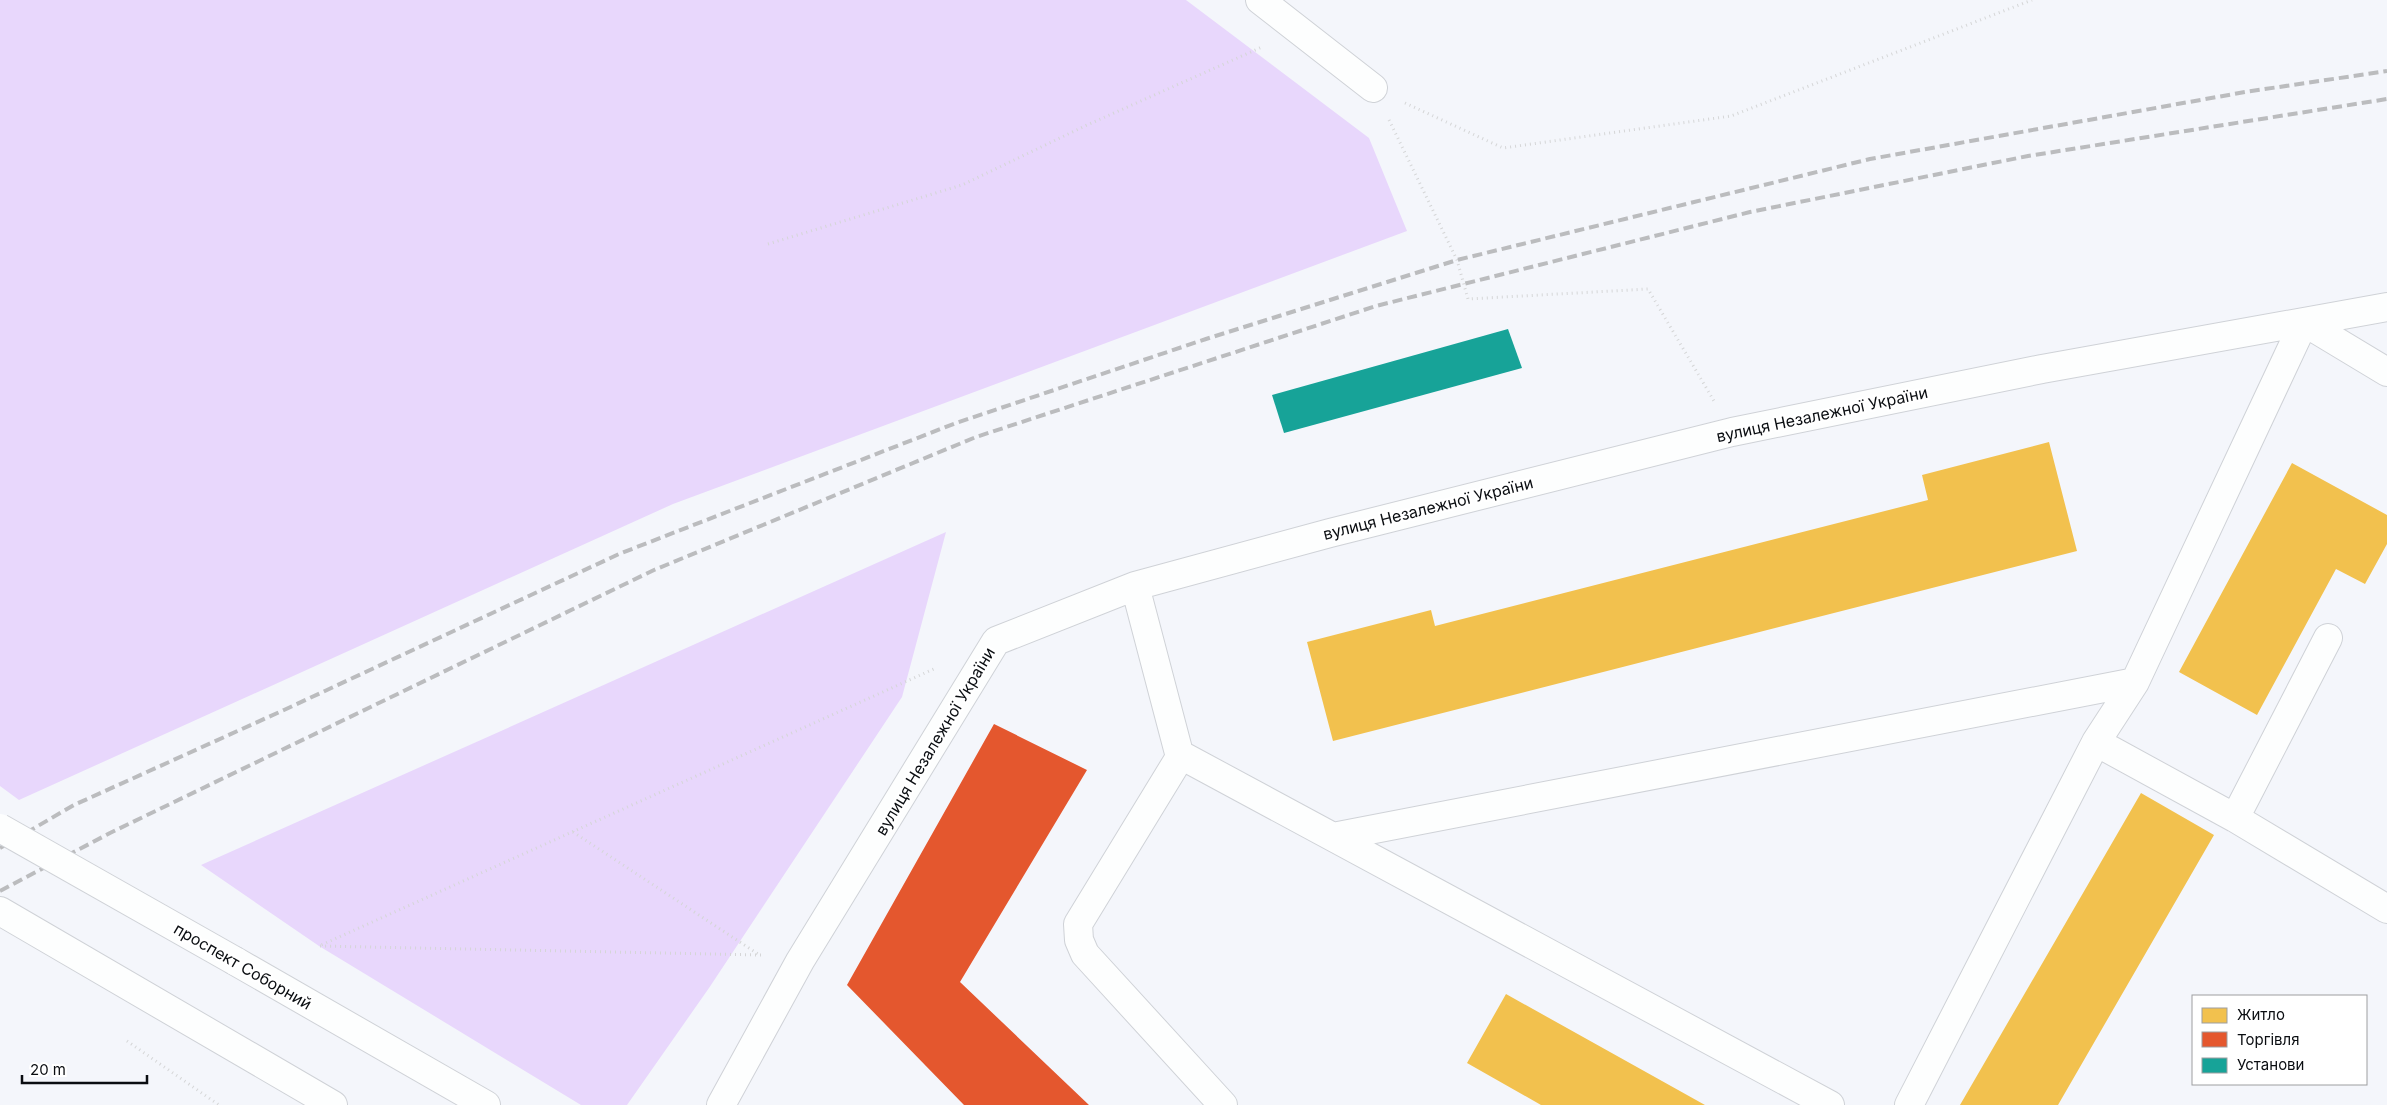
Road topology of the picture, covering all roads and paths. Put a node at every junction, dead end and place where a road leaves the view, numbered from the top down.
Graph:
1 (1260, 0) edge
2 (2032, 0) edge
3 (1299, 30) junction
4 (1373, 88) junction
5 (768, 244) dead end
6 (2387, 307) edge
7 (2304, 322) junction
8 (2387, 372) edge
9 (1732, 432) junction
10 (1134, 586) junction
11 (2328, 638) dead end
12 (942, 665) dead end
13 (2135, 682) junction
14 (2096, 742) junction
15 (1179, 754) junction
16 (2235, 818) junction
17 (0, 828) edge
18 (572, 832) junction
19 (1334, 837) junction
20 (2387, 909) edge
21 (0, 911) edge
22 (759, 954) junction
23 (800, 961) junction
24 (127, 1041) dead end
25 (212, 1100) junction
26 (212, 1105) edge
27 (219, 1105) edge
28 (333, 1105) edge
29 (486, 1105) edge
30 (721, 1105) edge
31 (1223, 1105) edge
32 (1830, 1105) edge
33 (1909, 1105) edge

1 - 3 street
2 - 4 path
3 - 4 street
3 - 5 path
4 - 9 path
6 - 7 street, вулиця Незалежної України
7 - 8 street
7 - 9 street, вулиця Незалежної України
7 - 13 street
9 - 10 street, вулиця Незалежної України
10 - 15 street
10 - 23 street, вулиця Незалежної України
11 - 16 street
12 - 18 path
13 - 14 street
13 - 19 street
14 - 16 street
14 - 33 street
15 - 19 street
15 - 31 street
16 - 20 street
17 - 29 street, проспект Соборний, bridge
18 - 22 path
18 - 22 path
19 - 32 street
21 - 28 street
22 - 23 path
23 - 30 street, вулиця Незалежної України
24 - 25 path
25 - 26 path
25 - 27 path

